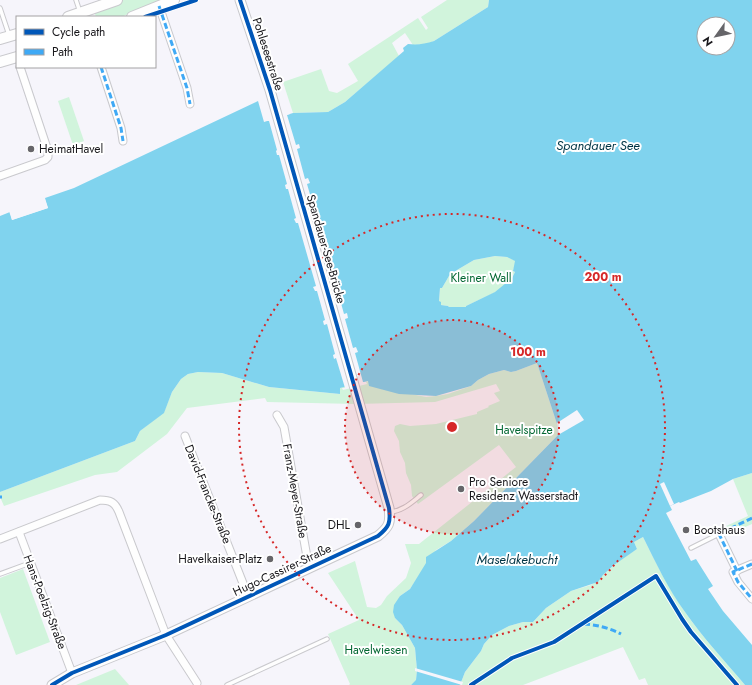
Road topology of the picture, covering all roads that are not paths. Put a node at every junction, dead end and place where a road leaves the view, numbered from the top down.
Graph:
1 (76, 0) edge
2 (117, 0) edge
3 (174, 0) edge
4 (240, 0) edge
5 (159, 6) junction
6 (0, 8) edge
7 (80, 12) junction
8 (70, 16) edge
9 (134, 16) edge
10 (9, 37) edge
11 (16, 60) edge
12 (0, 62) edge
13 (21, 68) edge
14 (101, 68) edge
15 (190, 104) dead end
16 (277, 114) joint
17 (123, 141) dead end
18 (0, 176) edge
19 (355, 389) joint
20 (277, 415) dead end
21 (185, 436) dead end
22 (421, 495) dead end
23 (389, 512) junction
24 (19, 532) junction
25 (719, 534) joint
26 (0, 539) edge
27 (691, 548) dead end
28 (30, 563) junction
29 (752, 564) edge
30 (311, 568) junction
31 (735, 571) junction
32 (0, 574) edge
33 (248, 596) junction
34 (752, 599) edge
35 (166, 635) junction
36 (327, 639) dead end
37 (72, 673) junction
38 (198, 684) edge
39 (52, 685) edge
40 (227, 685) edge

1 - 7 lane
2 - 7 main road
3 - 5 main road
4 - 16 street, Pohleseestraße
5 - 9 main road
5 - 15 street
6 - 10 lane
7 - 8 main road
11 - 12 main road
13 - 18 street
14 - 17 street
16 - 19 street, Spandauer-See-Brücke
19 - 23 street, Hugo-Cassirer-Straße
20 - 30 street, Franz-Meyer-Straße
21 - 33 street, David-Francke-Straße
22 - 23 lane
23 - 30 street, Hugo-Cassirer-Straße
24 - 26 street
24 - 28 street, Hans-Poelzig-Straße
24 - 35 street
25 - 27 lane
25 - 31 street
28 - 32 lane
28 - 37 street, Hans-Poelzig-Straße
29 - 31 street
30 - 33 street, Hugo-Cassirer-Straße
31 - 34 street
33 - 35 street, Hugo-Cassirer-Straße
35 - 37 street, Hugo-Cassirer-Straße
35 - 38 street
36 - 40 lane
37 - 39 street, Hugo-Cassirer-Straße

